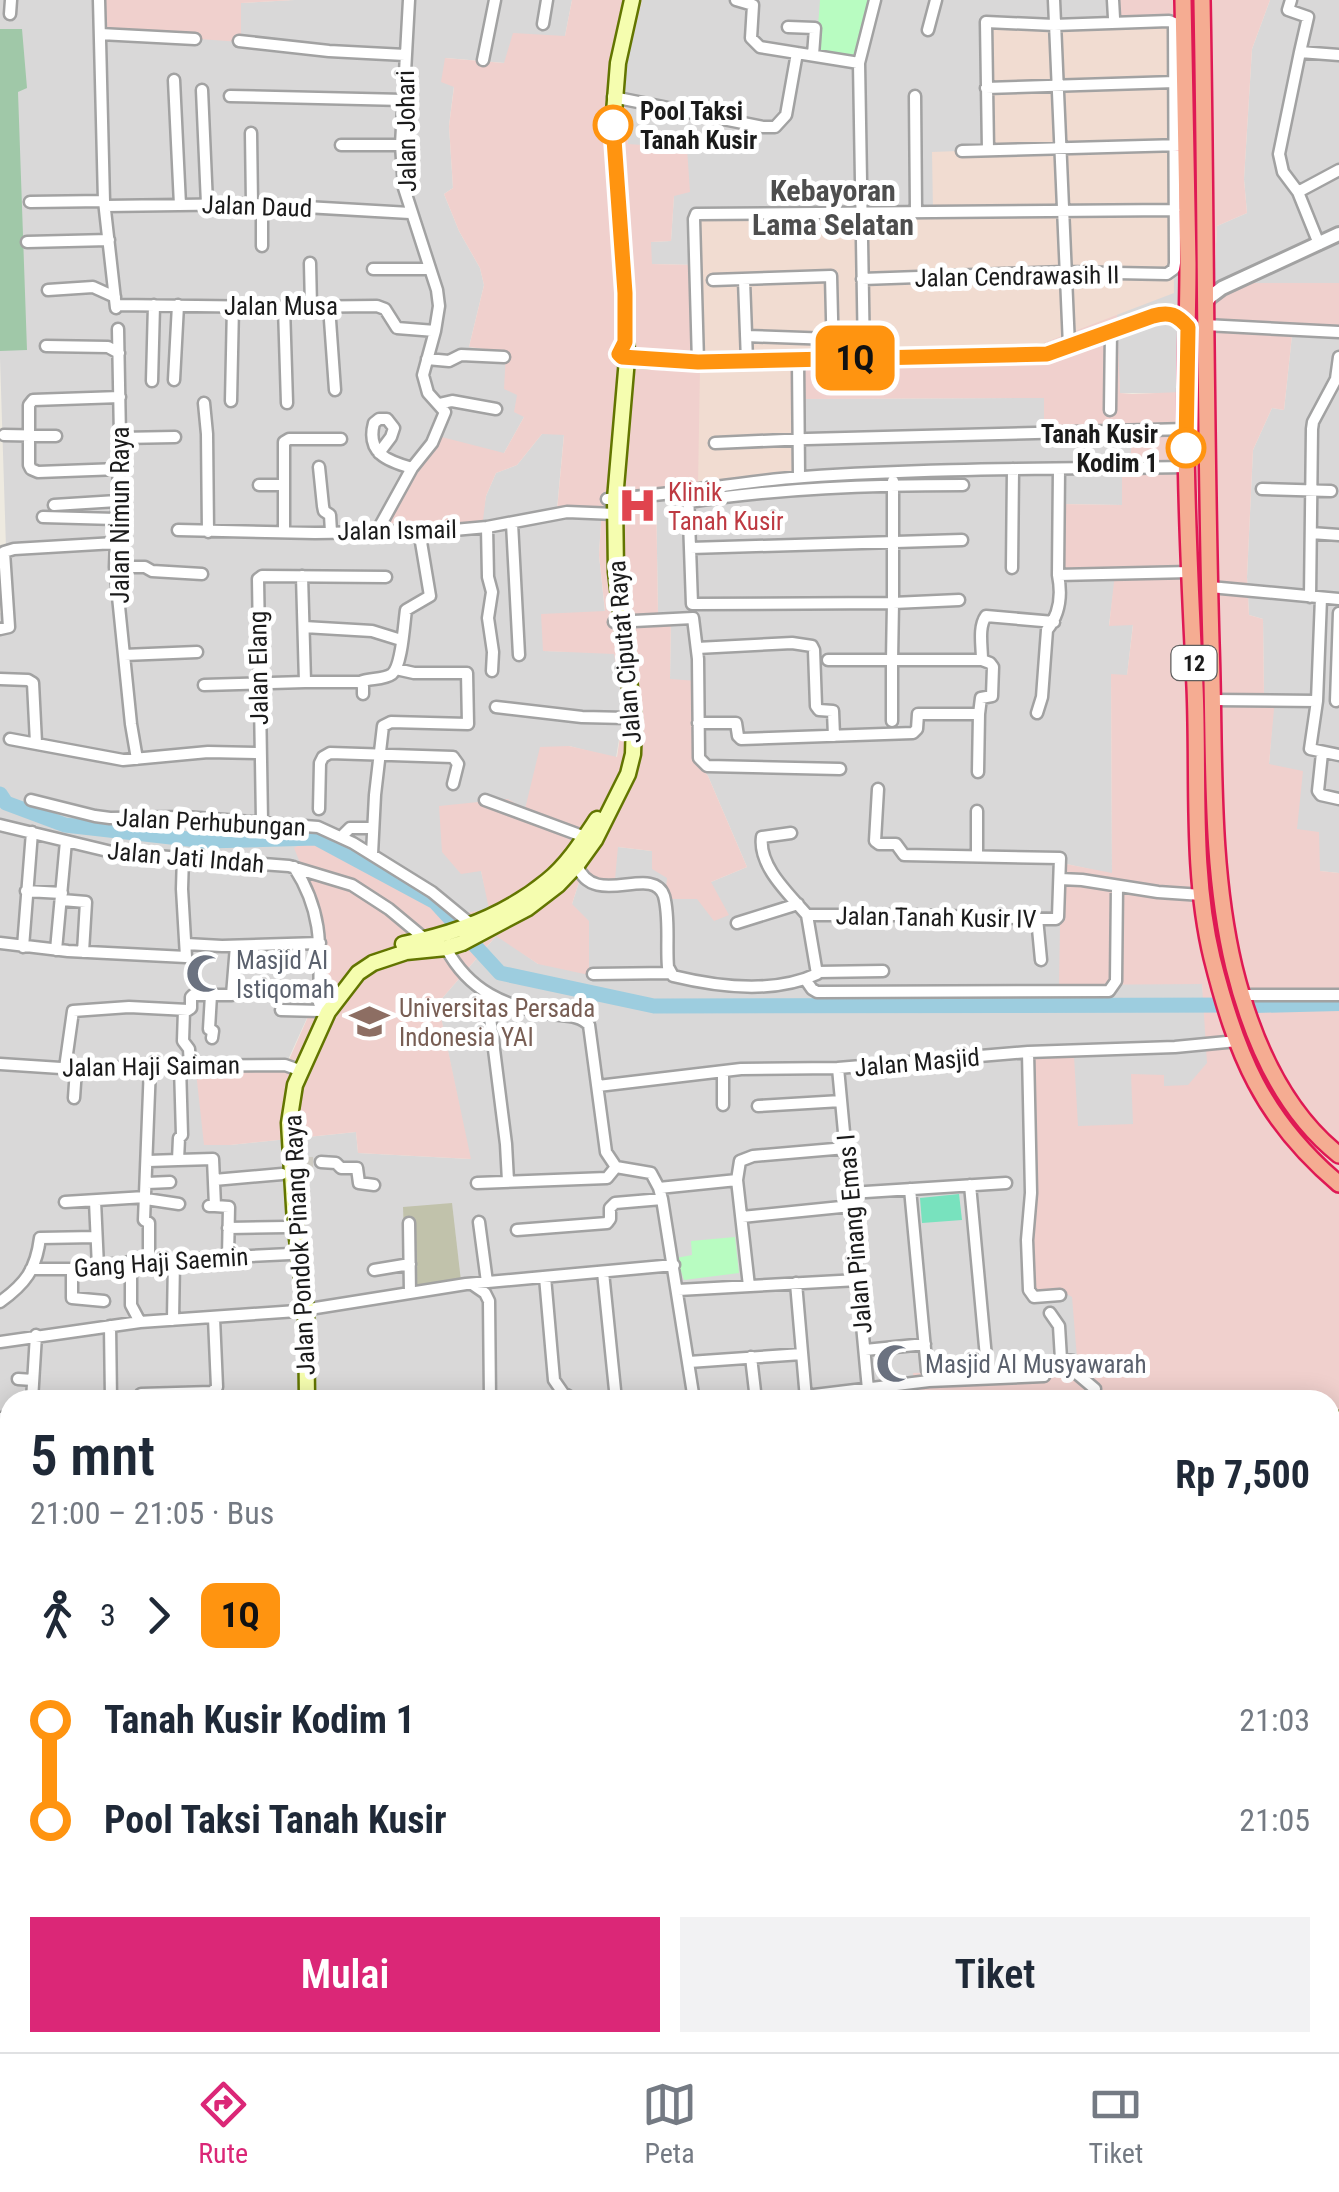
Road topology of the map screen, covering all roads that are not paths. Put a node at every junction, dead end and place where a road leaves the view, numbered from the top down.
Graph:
1 (11, 0) edge
2 (99, 0) edge
3 (409, 0) edge
4 (495, 0) edge
5 (547, 0) edge
6 (632, 0) edge
7 (736, 0) edge
8 (875, 0) edge
9 (936, 0) edge
10 (1054, 0) edge
11 (1113, 0) edge
12 (1183, 0) edge
13 (1202, 0) edge
14 (1292, 0) edge
15 (10, 14) dead end
16 (1114, 18) dead end
17 (543, 24) dead end
18 (1054, 24) junction
19 (788, 27) dead end
20 (928, 30) dead end
21 (100, 34) junction
22 (194, 39) dead end
23 (239, 41) dead end
24 (1300, 52) junction
25 (796, 54) junction
26 (405, 55) junction
27 (813, 55) junction
28 (1339, 55) edge
29 (484, 60) dead end
30 (858, 63) junction
31 (174, 80) dead end
32 (1174, 82) junction
33 (1058, 86) junction
34 (986, 88) junction
35 (202, 90) dead end
36 (230, 96) dead end
37 (614, 96) junction
38 (915, 96) dead end
39 (404, 100) junction
40 (252, 133) dead end
41 (341, 145) dead end
42 (402, 145) junction
43 (1180, 146) junction
44 (1061, 149) junction
45 (988, 150) junction
46 (962, 151) dead end
47 (1339, 170) edge
48 (1298, 192) junction
49 (30, 202) dead end
50 (105, 204) junction
51 (207, 204) junction
52 (257, 204) junction
53 (180, 205) junction
54 (916, 211) junction
55 (1062, 211) junction
56 (410, 213) junction
57 (862, 213) junction
58 (1179, 218) junction
59 (1339, 234) edge
60 (109, 240) junction
61 (27, 242) dead end
62 (1319, 244) junction
63 (262, 246) dead end
64 (310, 264) dead end
65 (1178, 266) junction
66 (373, 269) dead end
67 (429, 269) junction
68 (1064, 272) junction
69 (862, 279) junction
70 (1204, 279) junction
71 (712, 280) dead end
72 (744, 280) junction
73 (1222, 288) junction
74 (48, 290) dead end
75 (116, 304) junction
76 (154, 305) junction
77 (178, 305) junction
78 (1205, 305) junction
79 (233, 306) junction
80 (329, 306) junction
81 (284, 307) junction
82 (311, 307) junction
83 (1196, 326) junction
84 (118, 329) dead end
85 (1111, 330) junction
86 (435, 331) junction
87 (1339, 332) edge
88 (746, 336) junction
89 (832, 339) junction
90 (46, 346) dead end
91 (1069, 346) junction
92 (624, 352) junction
93 (119, 353) junction
94 (1339, 357) edge
95 (504, 358) dead end
96 (833, 358) junction
97 (864, 358) junction
98 (426, 359) junction
99 (798, 360) junction
100 (747, 361) junction
101 (698, 362) junction
102 (174, 380) dead end
103 (152, 381) dead end
104 (335, 390) dead end
105 (120, 396) junction
106 (231, 401) dead end
107 (287, 402) dead end
108 (204, 403) dead end
109 (438, 404) junction
110 (496, 409) dead end
111 (1110, 410) dead end
112 (1186, 429) junction
113 (4, 436) dead end
114 (56, 436) dead end
115 (29, 437) junction
116 (120, 438) junction
117 (175, 438) dead end
118 (341, 439) dead end
119 (800, 439) junction
120 (715, 443) dead end
121 (379, 452) dead end
122 (1186, 467) junction
123 (319, 468) dead end
124 (412, 468) junction
125 (119, 469) junction
126 (1013, 469) junction
127 (1059, 469) junction
128 (893, 472) junction
129 (799, 477) junction
130 (963, 484) dead end
131 (259, 485) dead end
132 (283, 485) junction
133 (893, 485) junction
134 (1262, 489) dead end
135 (1312, 489) junction
136 (1331, 490) dead end
137 (688, 497) junction
138 (116, 501) junction
139 (54, 505) dead end
140 (611, 506) junction
141 (43, 517) dead end
142 (116, 520) junction
143 (512, 523) junction
144 (487, 527) junction
145 (178, 530) dead end
146 (380, 530) junction
147 (420, 530) junction
148 (284, 531) junction
149 (208, 532) junction
150 (331, 532) junction
151 (1311, 532) junction
152 (1339, 535) edge
153 (962, 540) dead end
154 (892, 542) junction
155 (115, 543) junction
156 (690, 548) junction
157 (115, 567) junction
158 (1012, 568) dead end
159 (1190, 572) junction
160 (202, 574) dead end
161 (1058, 575) junction
162 (302, 576) junction
163 (386, 576) dead end
164 (1210, 587) junction
165 (1316, 598) junction
166 (1339, 599) edge
167 (959, 600) dead end
168 (892, 603) junction
169 (692, 612) junction
170 (1339, 613) edge
171 (618, 621) junction
172 (1054, 622) junction
173 (304, 627) junction
174 (0, 629) edge
175 (402, 640) junction
176 (697, 648) junction
177 (196, 652) dead end
178 (124, 655) junction
179 (520, 655) dead end
180 (828, 660) dead end
181 (892, 660) junction
182 (982, 660) junction
183 (397, 664) junction
184 (492, 671) dead end
185 (0, 679) edge
186 (306, 682) junction
187 (258, 684) junction
188 (204, 685) dead end
189 (1213, 700) junction
190 (1317, 700) junction
191 (1337, 701) edge
192 (496, 707) dead end
193 (980, 714) junction
194 (1038, 714) dead end
195 (627, 718) junction
196 (892, 721) dead end
197 (698, 722) junction
198 (834, 736) junction
199 (10, 739) dead end
200 (36, 744) junction
201 (259, 753) junction
202 (1322, 753) junction
203 (380, 754) junction
204 (1339, 755) edge
205 (137, 759) junction
206 (840, 769) dead end
207 (978, 772) dead end
208 (453, 784) dead end
209 (878, 789) dead end
210 (1339, 798) edge
211 (31, 800) dead end
212 (485, 800) dead end
213 (318, 810) dead end
214 (977, 811) dead end
215 (262, 821) junction
216 (0, 825) edge
217 (374, 828) junction
218 (32, 832) junction
219 (791, 834) dead end
220 (342, 837) junction
221 (585, 837) junction
222 (66, 841) junction
223 (372, 854) junction
224 (183, 856) junction
225 (977, 856) junction
226 (577, 865) junction
227 (293, 867) junction
228 (1060, 880) junction
229 (1111, 885) junction
230 (26, 891) junction
231 (1202, 895) junction
232 (62, 897) junction
233 (798, 904) junction
234 (807, 915) junction
235 (1037, 918) junction
236 (737, 923) dead end
237 (463, 936) junction
238 (426, 940) junction
239 (0, 943) edge
240 (320, 943) junction
241 (186, 944) junction
242 (236, 946) junction
243 (23, 947) junction
244 (56, 950) junction
245 (83, 952) junction
246 (1040, 960) dead end
247 (884, 971) dead end
248 (818, 972) junction
249 (670, 973) junction
250 (594, 974) dead end
251 (805, 979) junction
252 (486, 994) junction
253 (1339, 994) edge
254 (211, 995) junction
255 (1243, 1000) junction
256 (323, 1009) junction
257 (184, 1010) junction
258 (281, 1010) dead end
259 (1235, 1034) junction
260 (212, 1038) dead end
261 (1028, 1052) junction
262 (0, 1064) edge
263 (150, 1066) junction
264 (185, 1066) junction
265 (838, 1068) junction
266 (70, 1069) junction
267 (298, 1070) junction
268 (722, 1072) junction
269 (598, 1086) junction
270 (74, 1098) dead end
271 (841, 1101) junction
272 (724, 1105) dead end
273 (758, 1106) dead end
274 (1304, 1118) junction
275 (1285, 1130) junction
276 (1339, 1142) edge
277 (846, 1148) junction
278 (1339, 1154) edge
279 (178, 1160) junction
280 (148, 1161) junction
281 (321, 1162) tunnel mouth
282 (292, 1166) junction
283 (616, 1167) junction
284 (1339, 1171) edge
285 (214, 1180) junction
286 (737, 1180) junction
287 (508, 1181) junction
288 (170, 1182) dead end
289 (477, 1183) dead end
290 (1006, 1183) dead end
291 (147, 1184) junction
292 (1339, 1184) edge
293 (374, 1185) dead end
294 (970, 1185) junction
295 (910, 1189) junction
296 (850, 1192) junction
297 (661, 1194) junction
298 (146, 1198) junction
299 (95, 1201) junction
300 (65, 1202) dead end
301 (178, 1204) dead end
302 (851, 1206) junction
303 (742, 1217) junction
304 (478, 1222) dead end
305 (409, 1223) dead end
306 (287, 1227) junction
307 (228, 1228) junction
308 (517, 1230) dead end
309 (96, 1237) junction
310 (290, 1254) junction
311 (228, 1257) junction
312 (174, 1260) junction
313 (148, 1261) junction
314 (131, 1262) junction
315 (410, 1264) junction
316 (674, 1265) junction
317 (98, 1267) junction
318 (31, 1268) junction
319 (72, 1270) junction
320 (374, 1270) dead end
321 (603, 1272) junction
322 (545, 1277) junction
323 (858, 1280) junction
324 (479, 1283) junction
325 (796, 1283) junction
326 (749, 1286) junction
327 (678, 1290) junction
328 (410, 1292) junction
329 (1060, 1295) dead end
330 (104, 1300) dead end
331 (0, 1302) edge
332 (302, 1310) junction
333 (1050, 1313) dead end
334 (214, 1318) junction
335 (173, 1320) junction
336 (140, 1322) junction
337 (110, 1326) junction
338 (36, 1335) junction
339 (0, 1342) edge
340 (925, 1344) junction
341 (864, 1350) junction
342 (802, 1354) junction
343 (751, 1357) junction
344 (688, 1362) junction
345 (1044, 1376) dead end
346 (18, 1379) dead end
347 (33, 1380) junction
348 (1095, 1389) dead end
349 (32, 1390) edge
350 (112, 1390) edge
351 (215, 1390) edge
352 (299, 1390) edge
353 (306, 1390) edge
354 (490, 1390) edge
355 (562, 1390) edge
356 (615, 1390) edge
357 (692, 1390) edge
358 (755, 1390) edge
359 (805, 1390) edge
360 (869, 1390) edge
361 (887, 1390) edge

1 - 15 street
2 - 21 street
3 - 26 street, Jalan Johari
4 - 29 street
5 - 17 street
6 - 37 main road, Jalan Ciputat Raya
7 - 25 street
8 - 30 street
9 - 20 street
10 - 18 street
11 - 16 street
12 - 43 highway, 12
13 - 70 highway, 12
14 - 24 street
18 - 32 street
18 - 33 street
18 - 34 street
19 - 27 street
21 - 22 street
21 - 50 street
23 - 26 street
24 - 28 street
24 - 48 street
25 - 27 street
25 - 37 street
26 - 39 street, Jalan Johari
27 - 30 street
30 - 57 street
31 - 53 street
32 - 33 street
32 - 43 street
33 - 34 street
33 - 44 street
34 - 45 street
35 - 51 street
36 - 39 street
37 - 92 main road, Jalan Ciputat Raya
38 - 54 street
39 - 42 street, Jalan Johari
40 - 52 street
41 - 42 street
42 - 56 street, Jalan Johari
43 - 44 street
43 - 58 highway, 12
44 - 45 street
44 - 55 street
45 - 46 street
47 - 48 street
48 - 62 street
49 - 50 street, Jalan Daud
50 - 53 street, Jalan Daud
50 - 60 street
51 - 52 street, Jalan Daud
51 - 53 street, Jalan Daud
52 - 56 street, Jalan Daud
52 - 63 street
54 - 55 street
54 - 57 street
55 - 58 street
55 - 68 street
56 - 67 street, Jalan Johari
57 - 69 street
57 - 101 street
58 - 65 highway, 12
59 - 62 street
60 - 61 street
60 - 75 street
62 - 73 street
64 - 82 street
65 - 68 street, Jalan Cendrawasih II
65 - 83 highway, 12
66 - 67 street
67 - 86 street, Jalan Johari
68 - 69 street, Jalan Cendrawasih II
68 - 91 street
69 - 97 street
70 - 73 street
70 - 78 highway, 12
71 - 72 street
72 - 88 street
72 - 89 street
73 - 78 street
74 - 75 street, Jalan Musa
75 - 76 street, Jalan Musa
76 - 77 street, Jalan Musa
76 - 103 street
77 - 79 street, Jalan Musa
77 - 102 street
78 - 83 highway, 12
79 - 81 street, Jalan Musa
79 - 106 street
80 - 82 street, Jalan Musa
80 - 86 street, Jalan Musa
80 - 104 street
81 - 82 street, Jalan Musa
81 - 107 street
83 - 85 main road
83 - 87 street
83 - 112 highway, 12
83 - 164 highway, 12
84 - 93 street, Jalan Nimun Raya
85 - 91 main road
85 - 111 street
86 - 98 street, Jalan Johari
88 - 89 street
88 - 100 street
89 - 96 street
90 - 93 street
91 - 97 main road
92 - 101 main road
92 - 140 main road, Jalan Ciputat Raya
93 - 105 street, Jalan Nimun Raya
94 - 135 street
95 - 98 street
96 - 97 main road
96 - 99 main road
98 - 109 street
99 - 100 main road
99 - 119 street
100 - 101 main road
105 - 115 street
105 - 116 street, Jalan Nimun Raya
108 - 149 street
109 - 110 street
109 - 124 street
112 - 119 street
112 - 122 highway, 12
113 - 115 street
114 - 115 street
115 - 125 street
116 - 117 street
116 - 125 street, Jalan Nimun Raya
118 - 132 street
119 - 120 street
119 - 129 street
121 - 124 street
122 - 127 street
122 - 159 highway, 12
123 - 150 street
124 - 146 street
125 - 138 street, Jalan Nimun Raya
126 - 127 street
126 - 128 street
126 - 158 street
127 - 161 street
128 - 129 street
128 - 133 street
129 - 137 street
130 - 133 street
131 - 132 street
132 - 148 street
133 - 137 street
133 - 154 street
134 - 135 street
135 - 136 street
135 - 151 street
137 - 140 street, Jalan Ismail
137 - 156 street
138 - 139 street
138 - 142 street, Jalan Nimun Raya
140 - 143 street, Jalan Ismail
140 - 171 main road, Jalan Ciputat Raya
141 - 142 street
142 - 155 street, Jalan Nimun Raya
143 - 144 street, Jalan Ismail
143 - 179 street
144 - 147 street, Jalan Ismail
144 - 184 street
145 - 149 street, Jalan Ismail
146 - 147 street, Jalan Ismail
146 - 150 street, Jalan Ismail
147 - 175 street
148 - 149 street, Jalan Ismail
148 - 150 street, Jalan Ismail
151 - 152 street
151 - 165 street
153 - 154 street
154 - 156 street
154 - 168 street
155 - 157 street, Jalan Nimun Raya
155 - 174 street
156 - 169 street
157 - 160 street
157 - 178 street, Jalan Nimun Raya
159 - 161 street
159 - 231 highway, 12
161 - 172 street
162 - 163 street
162 - 173 street
162 - 187 street, Jalan Elang
164 - 165 street
164 - 189 highway, 12
165 - 166 street
165 - 190 street
167 - 168 street
168 - 169 street
168 - 181 street
169 - 171 street
169 - 176 street
170 - 191 street
171 - 195 main road, Jalan Ciputat Raya
171 - 226 main road, Jalan Ciputat Raya
172 - 182 street
172 - 194 street
173 - 175 street
173 - 186 street
175 - 183 street
176 - 197 street
176 - 198 street
177 - 178 street
178 - 205 street, Jalan Nimun Raya
180 - 181 street
181 - 182 street
181 - 196 street
182 - 193 street
183 - 186 street
183 - 203 street
185 - 200 street
186 - 187 street
187 - 188 street
187 - 201 street, Jalan Elang
189 - 190 street
189 - 255 highway, 12
190 - 191 street
190 - 202 street
192 - 195 street
193 - 198 street
193 - 207 street
195 - 221 main road, Jalan Ciputat Raya
197 - 198 street
197 - 206 street
199 - 200 street
200 - 205 street
201 - 205 street
201 - 215 street, Jalan Elang
202 - 204 street
202 - 210 street
203 - 208 street
203 - 213 street
203 - 217 street
209 - 225 street, Jalan Tanah Kusir IV
211 - 215 street, Jalan Perhubungan
212 - 221 street
214 - 225 street
215 - 220 street, Jalan Perhubungan
216 - 218 street, Jalan Jati Indah
217 - 220 street
217 - 223 street
218 - 222 street, Jalan Jati Indah
218 - 230 street
219 - 233 street
220 - 223 street, Jalan Perhubungan
221 - 237 main road, Jalan Ciputat Raya
222 - 224 street, Jalan Jati Indah
222 - 232 street
223 - 237 street, Jalan Perhubungan
224 - 227 street, Jalan Jati Indah
224 - 241 street
225 - 228 street, Jalan Tanah Kusir IV
226 - 237 main road, Jalan Ciputat Raya
226 - 249 street
227 - 238 street
227 - 240 street, Jalan Jati Indah
228 - 229 street, Jalan Tanah Kusir IV
228 - 235 street, Jalan Tanah Kusir IV
229 - 231 street, Jalan Tanah Kusir IV
229 - 251 street
230 - 232 street
230 - 243 street
231 - 259 highway, 12
232 - 244 street
232 - 245 street
233 - 234 street
233 - 236 street
234 - 235 street, Jalan Tanah Kusir IV
234 - 248 street, Jalan Tanah Kusir IV
235 - 246 street
237 - 238 main road, Jalan Pondok Pinang Raya
237 - 252 street, Jalan Perhubungan
237 - 267 main road, Jalan Pondok Pinang Raya
238 - 256 main road, Jalan Pondok Pinang Raya
239 - 243 street
240 - 242 street
240 - 256 street, Jalan Jati Indah
241 - 242 street
241 - 245 street
242 - 254 street
243 - 244 street
244 - 245 street
247 - 248 street
248 - 251 street
249 - 250 street
249 - 251 street
252 - 269 street
252 - 287 street
253 - 255 street
254 - 257 street
254 - 260 street
255 - 274 highway, 12
256 - 258 street
256 - 267 main road, Jalan Pondok Pinang Raya
257 - 264 street
257 - 266 street
259 - 261 street, Jalan Masjid
259 - 275 highway, 12
261 - 265 street, Jalan Masjid
261 - 329 street
262 - 266 street, Jalan Haji Saiman
263 - 264 street, Jalan Haji Saiman
263 - 266 street, Jalan Haji Saiman
263 - 280 street
264 - 267 street, Jalan Haji Saiman
264 - 279 street
265 - 268 street, Jalan Masjid
265 - 271 street, Jalan Pinang Emas I
266 - 270 street
267 - 282 main road, Jalan Pondok Pinang Raya
268 - 269 street, Jalan Masjid
268 - 272 street
269 - 283 street
271 - 273 street
271 - 277 street, Jalan Pinang Emas I
274 - 276 highway, 12
274 - 278 highway, 12
275 - 284 highway, 12
275 - 292 highway, 12
277 - 286 street
277 - 296 street, Jalan Pinang Emas I
279 - 280 street
279 - 285 street
280 - 291 street
281 - 293 street
282 - 285 street
282 - 306 main road, Jalan Pondok Pinang Raya
282 - 332 main road, Jalan Pondok Pinang Raya
283 - 287 street
283 - 297 street
285 - 307 street
286 - 297 street
286 - 303 street
287 - 289 street
288 - 291 street
290 - 294 street
291 - 298 street
294 - 295 street
294 - 340 street
295 - 296 street
295 - 340 street
296 - 302 street, Jalan Pinang Emas I
297 - 308 street
297 - 316 street
298 - 299 street
298 - 301 street
298 - 313 street
299 - 300 street
299 - 309 street
302 - 303 street
302 - 323 street, Jalan Pinang Emas I
303 - 326 street
304 - 324 street
305 - 315 street
306 - 307 street
306 - 310 main road, Jalan Pondok Pinang Raya
307 - 311 street
309 - 317 street
309 - 318 street
310 - 311 street, Gang Haji Saemin
310 - 332 main road, Jalan Pondok Pinang Raya
311 - 312 street, Gang Haji Saemin
312 - 313 street, Gang Haji Saemin
312 - 335 street
313 - 314 street, Gang Haji Saemin
314 - 317 street, Gang Haji Saemin
314 - 336 street
315 - 320 street
315 - 328 street
316 - 321 street
316 - 327 street
317 - 319 street, Gang Haji Saemin
318 - 319 street, Gang Haji Saemin
318 - 331 street
319 - 330 street
321 - 322 street
321 - 356 street
322 - 324 street
322 - 355 street
323 - 325 street
323 - 341 street, Jalan Pinang Emas I
324 - 328 street
324 - 354 street
325 - 326 street
325 - 342 street
326 - 327 street
327 - 344 street
328 - 332 street
332 - 334 street
332 - 352 main road, Jalan Pondok Pinang Raya
332 - 353 main road, Jalan Pondok Pinang Raya
333 - 348 street
334 - 335 street
334 - 351 street
335 - 336 street
336 - 337 street
337 - 338 street
337 - 350 street
338 - 339 street
338 - 347 street
340 - 341 street
341 - 360 street, Jalan Pinang Emas I
342 - 343 street
342 - 359 street
343 - 344 street
343 - 358 street
344 - 357 street
345 - 361 street
346 - 347 street
347 - 349 street

